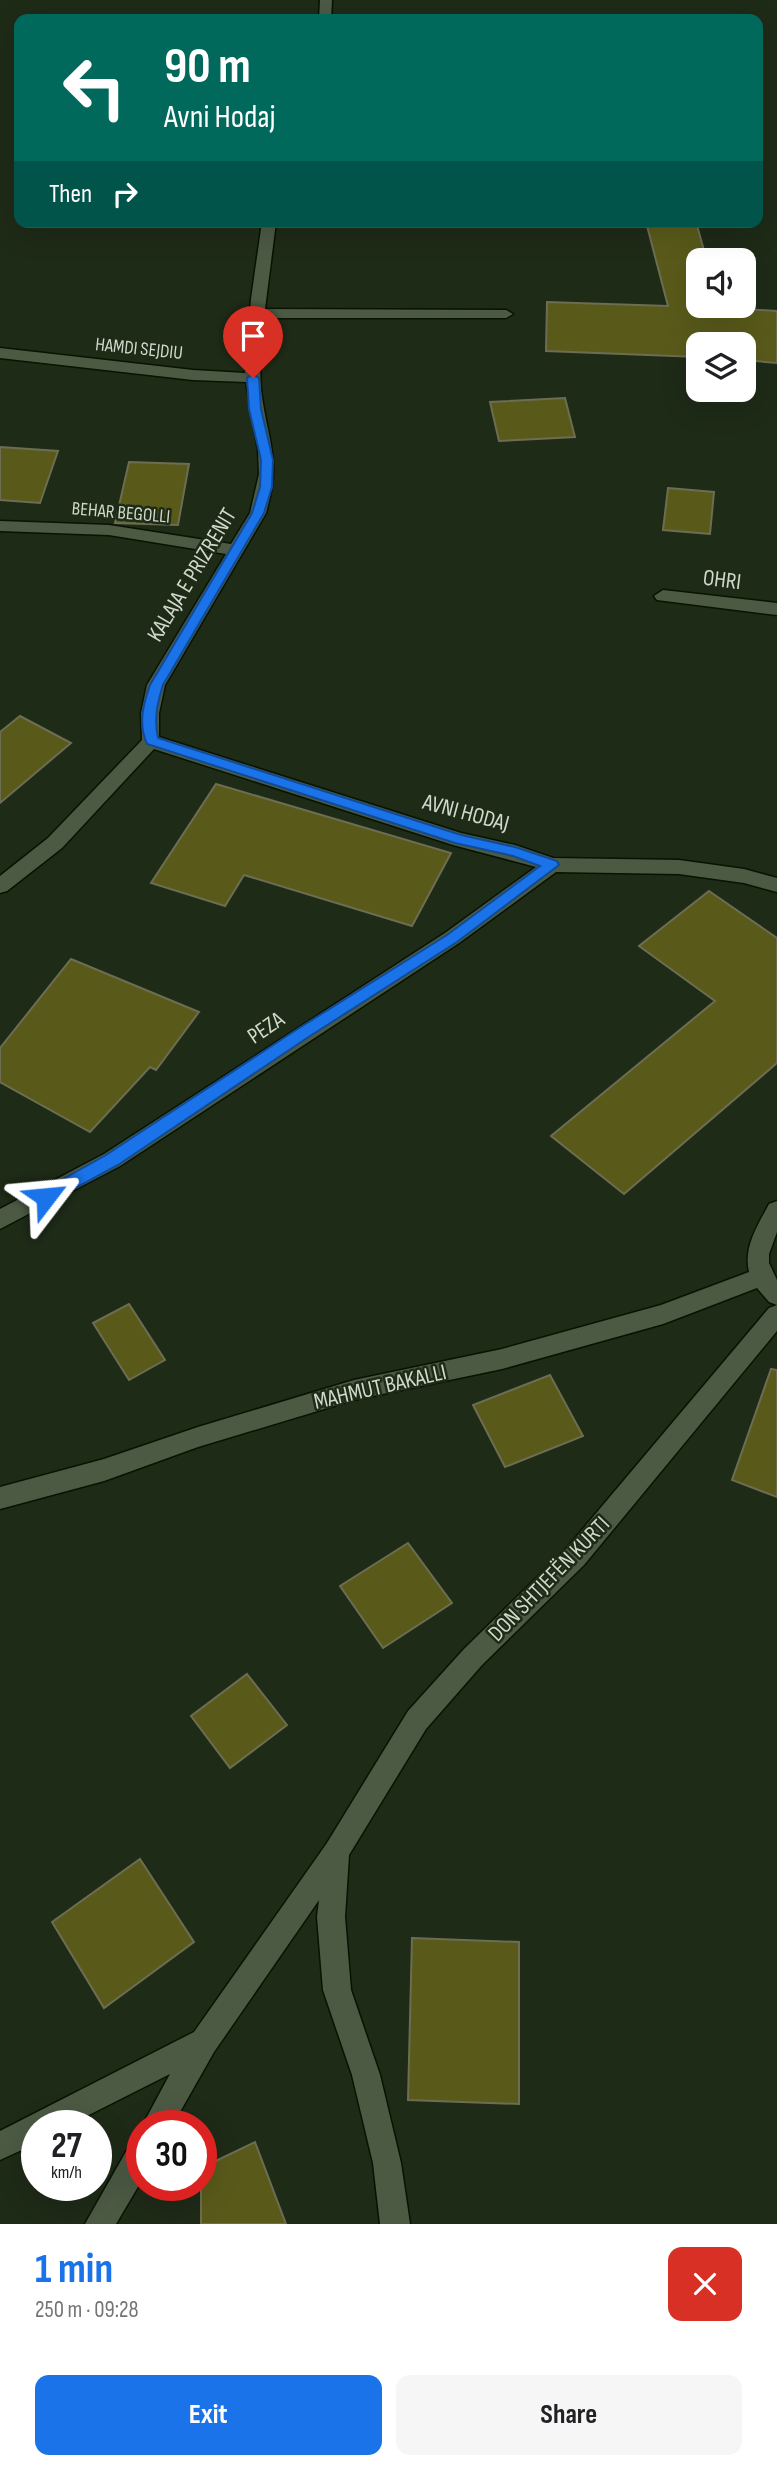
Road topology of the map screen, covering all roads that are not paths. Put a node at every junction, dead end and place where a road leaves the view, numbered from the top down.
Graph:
1 (268, 228) edge
2 (257, 313) junction
3 (506, 314) dead end
4 (0, 343) edge
5 (0, 353) edge
6 (21, 356) junction
7 (253, 378) junction
8 (0, 526) edge
9 (237, 550) junction
10 (663, 596) dead end
11 (777, 609) edge
12 (152, 741) junction
13 (552, 865) junction
14 (777, 885) edge
15 (0, 887) edge
16 (777, 1210) edge
17 (0, 1220) edge
18 (769, 1286) edge
19 (777, 1315) edge
20 (0, 1498) edge
21 (336, 1852) junction
22 (204, 2042) junction
23 (69, 2110) edge
24 (165, 2110) edge
25 (21, 2135) edge
26 (0, 2146) edge
27 (126, 2179) edge
28 (100, 2224) edge
29 (395, 2224) edge

1 - 2 street, KALAJA E PRIZRENIT
2 - 3 street
2 - 7 street, KALAJA E PRIZRENIT
4 - 6 street, HAMDI SEJDIU
5 - 6 street, HAMDI SEJDIU
6 - 7 street, HAMDI SEJDIU
7 - 9 street, KALAJA E PRIZRENIT
8 - 9 street, BEHAR BEGOLLI
9 - 12 street, KALAJA E PRIZRENIT
10 - 11 street, OHRI
12 - 13 street, AVNI HODAJ
12 - 15 street
13 - 14 street, AVNI HODAJ
13 - 17 street, PEZA
16 - 18 street
18 - 20 street, MAHMUT BAKALLI
19 - 21 street, DON SHTJEFËN KURTI
21 - 22 street, DON SHTJEFËN KURTI
21 - 29 street, DON SHTJEFËN KURTI
22 - 23 street
22 - 24 street, DON SHTJEFËN KURTI
25 - 26 street
27 - 28 street

